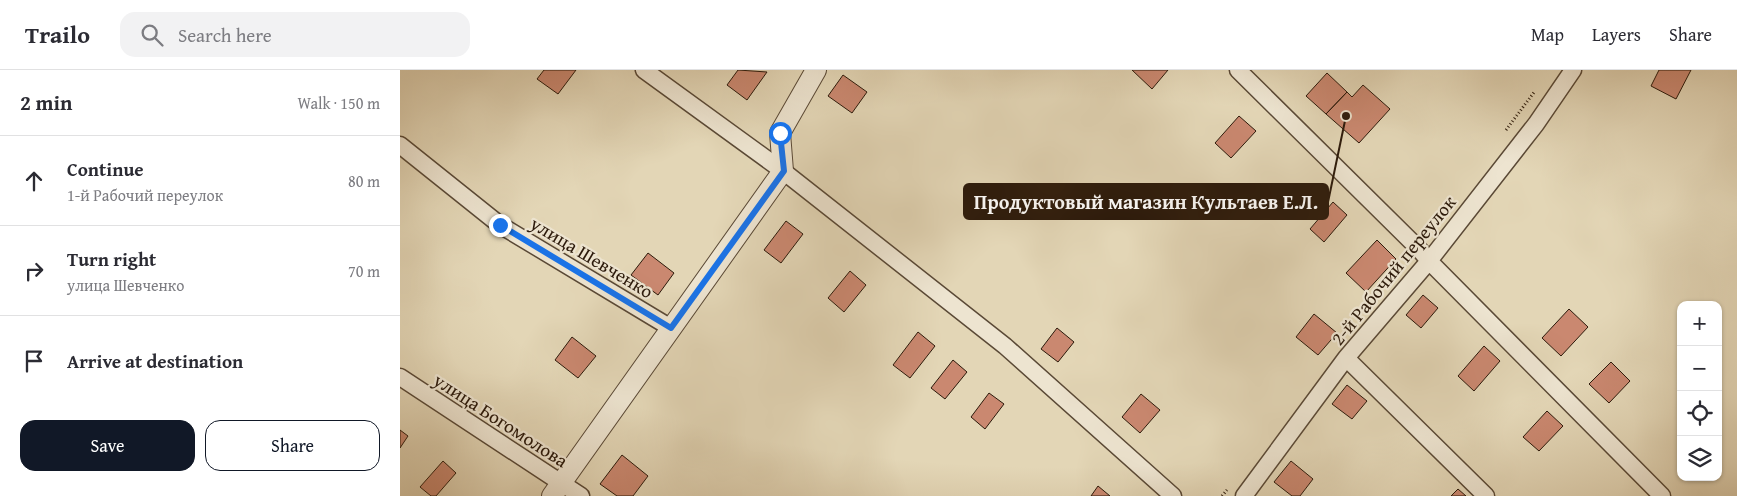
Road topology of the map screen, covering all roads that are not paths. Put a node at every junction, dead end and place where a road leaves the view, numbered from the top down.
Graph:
1 (644, 70) edge
2 (816, 70) edge
3 (1238, 70) edge
4 (1573, 70) edge
5 (400, 145) edge
6 (784, 171) junction
7 (1428, 261) junction
8 (671, 328) junction
9 (1346, 358) junction
10 (400, 377) edge
11 (557, 489) edge
12 (581, 496) edge
13 (1173, 496) edge
14 (1244, 496) edge
15 (1486, 496) edge
16 (1662, 496) edge

1 - 6 street
2 - 6 street
3 - 7 street
4 - 7 street, 2-й Рабочий переулок
5 - 8 street, улица Шевченко
6 - 8 street
6 - 13 street
7 - 9 street, 2-й Рабочий переулок
7 - 16 street
8 - 11 street
9 - 14 street, 2-й Рабочий переулок
9 - 15 street
10 - 11 street, улица Богомолова
11 - 12 street, улица Богомолова

